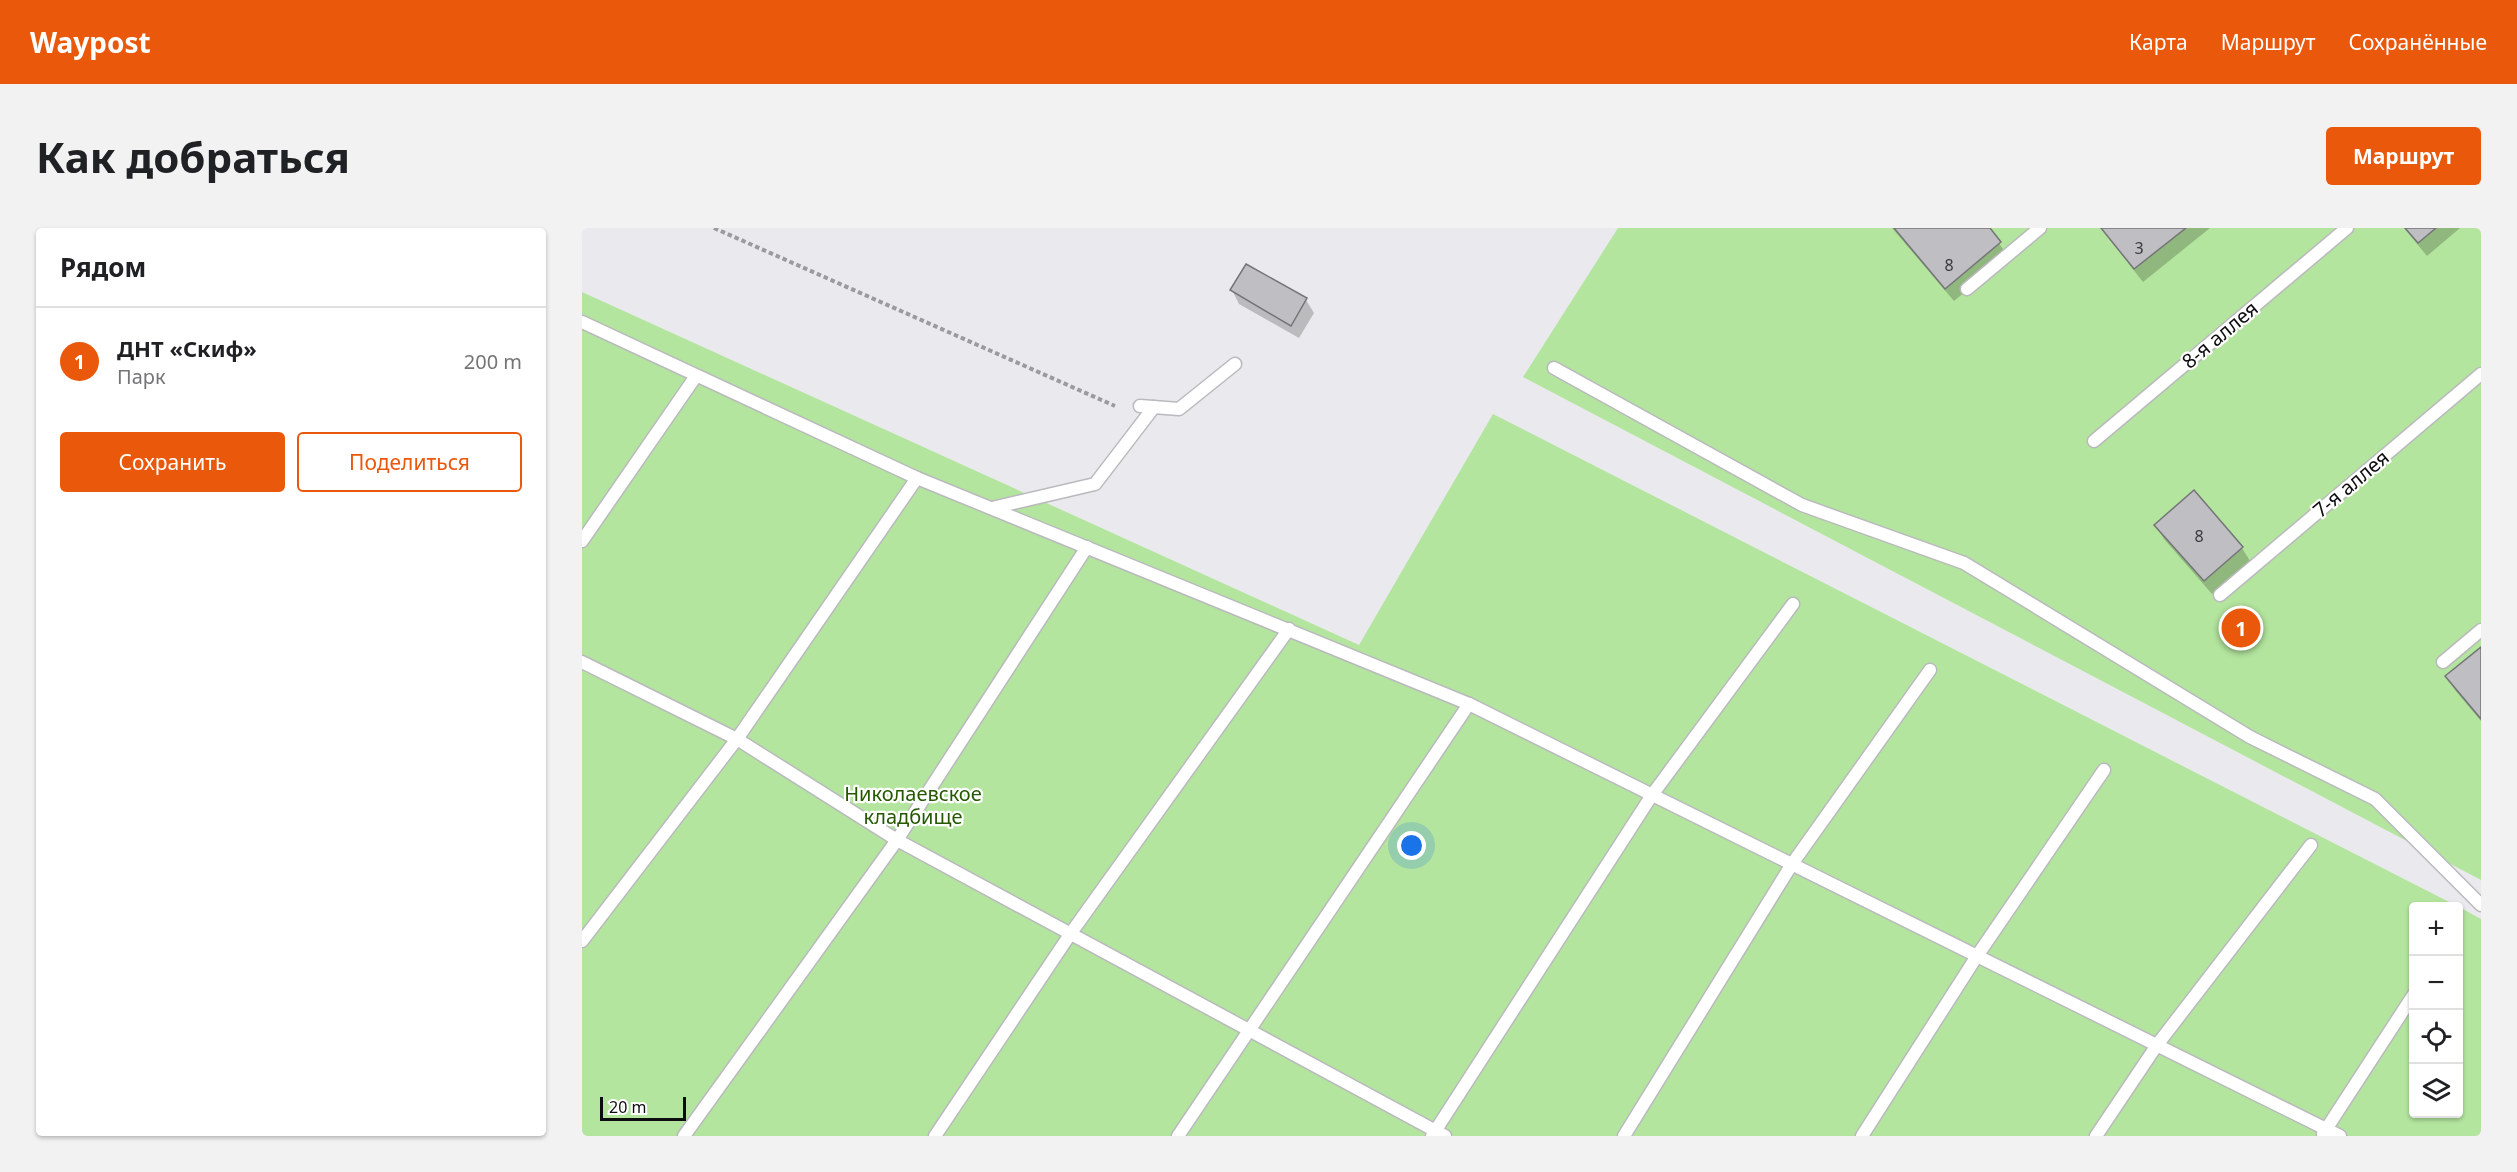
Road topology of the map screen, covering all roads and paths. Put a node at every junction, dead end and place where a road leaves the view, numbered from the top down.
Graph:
1 (714, 228) edge
2 (2040, 228) edge
3 (2347, 228) edge
4 (1966, 289) dead end
5 (582, 322) edge
6 (1235, 364) dead end
7 (1554, 368) dead end
8 (2481, 374) edge
9 (696, 376) junction
10 (1115, 406) dead end
11 (1140, 406) dead end
12 (1154, 407) junction
13 (2094, 441) dead end
14 (916, 478) junction
15 (992, 508) junction
16 (582, 542) edge
17 (1087, 547) junction
18 (2220, 595) dead end
19 (1793, 604) dead end
20 (1289, 629) junction
21 (2481, 630) edge
22 (582, 662) edge
23 (2443, 662) dead end
24 (1930, 670) dead end
25 (1469, 704) junction
26 (737, 739) junction
27 (2104, 770) dead end
28 (1652, 795) junction
29 (897, 840) junction
30 (2311, 845) dead end
31 (1792, 864) junction
32 (2481, 905) edge
33 (1071, 933) junction
34 (582, 942) edge
35 (1977, 956) junction
36 (2409, 1002) edge
37 (1248, 1030) junction
38 (2157, 1046) junction
39 (2324, 1133) edge
40 (1438, 1134) edge
41 (684, 1136) edge
42 (935, 1136) edge
43 (1178, 1136) edge
44 (1624, 1136) edge
45 (1862, 1136) edge
46 (2096, 1136) edge
47 (2340, 1136) edge

1 - 10 path
2 - 4 lane
3 - 13 lane, 8-я аллея
5 - 9 lane
6 - 12 lane
7 - 32 lane
8 - 18 lane, 7-я аллея
9 - 14 lane
9 - 16 lane
11 - 12 lane
12 - 15 lane
14 - 15 lane
14 - 26 lane
15 - 17 lane
17 - 20 lane
17 - 29 lane
19 - 28 lane
20 - 25 lane
20 - 33 lane
21 - 23 lane
22 - 26 lane
24 - 31 lane
25 - 28 lane
25 - 37 lane
26 - 29 lane
26 - 34 lane
27 - 35 lane
28 - 31 lane
28 - 40 lane
29 - 33 lane
29 - 41 lane
30 - 38 lane
31 - 35 lane
31 - 44 lane
33 - 37 lane
33 - 42 lane
35 - 38 lane
35 - 45 lane
36 - 39 lane
37 - 40 lane
37 - 43 lane
38 - 39 lane
38 - 46 lane
39 - 47 lane

